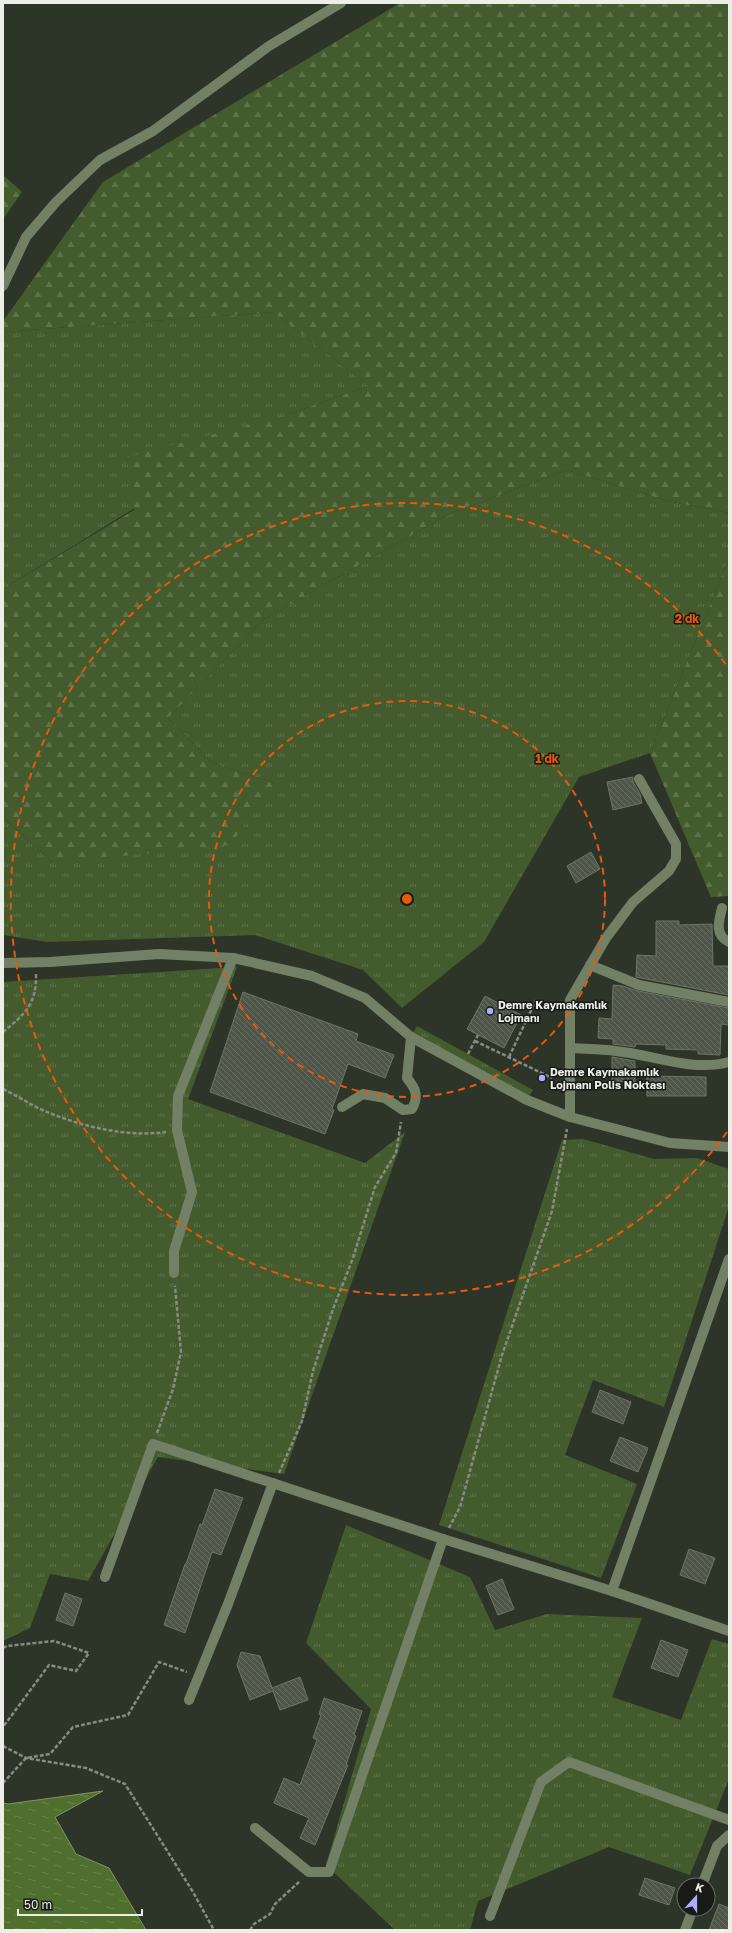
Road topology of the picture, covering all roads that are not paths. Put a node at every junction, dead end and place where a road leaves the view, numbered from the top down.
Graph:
1 (341, 3) edge
2 (3, 286) edge
3 (639, 779) dead end
4 (722, 908) dead end
5 (729, 942) edge
6 (233, 958) junction
7 (3, 963) edge
8 (590, 965) junction
9 (729, 1002) edge
10 (410, 1037) junction
11 (570, 1048) junction
12 (729, 1062) edge
13 (342, 1107) dead end
14 (570, 1117) junction
15 (729, 1147) edge
16 (729, 1259) edge
17 (174, 1273) road end
18 (273, 1483) junction
19 (443, 1539) junction
20 (105, 1578) dead end
21 (612, 1591) junction
22 (729, 1631) edge
23 (188, 1700) dead end
24 (729, 1820) edge
25 (255, 1828) dead end
26 (729, 1835) edge
27 (705, 1877) edge
28 (490, 1916) dead end
29 (690, 1917) edge
30 (685, 1930) edge

1 - 2 street
3 - 8 street
4 - 5 street
6 - 7 street
6 - 10 street
6 - 17 street
8 - 9 street
8 - 11 street
10 - 13 street
10 - 14 street
11 - 12 street
11 - 14 street
14 - 15 street
16 - 21 street
18 - 19 street
18 - 20 street
18 - 23 street
19 - 21 street
19 - 25 street
21 - 22 street
24 - 28 street
26 - 27 street
29 - 30 street

